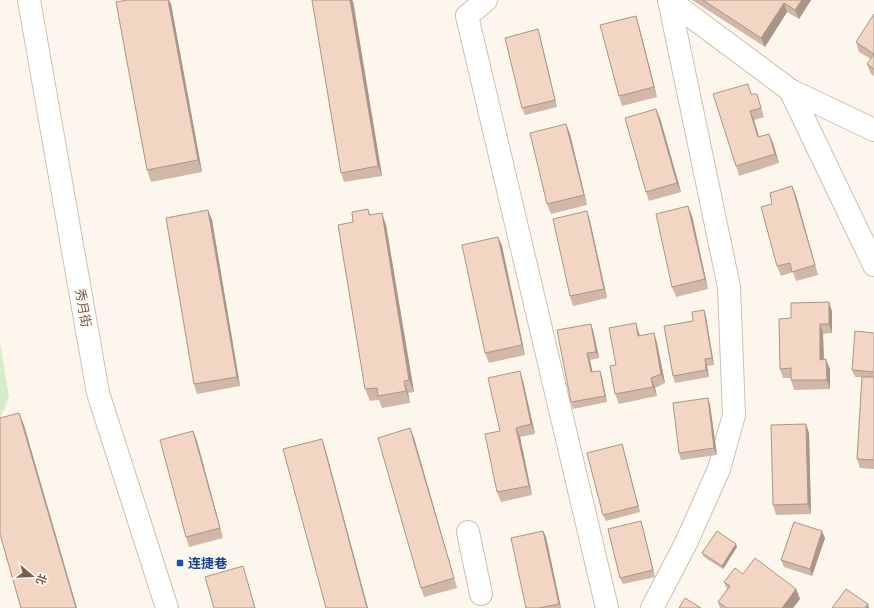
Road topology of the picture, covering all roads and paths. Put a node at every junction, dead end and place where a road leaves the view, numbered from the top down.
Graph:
1 (29, 0) edge
2 (486, 0) edge
3 (669, 0) edge
4 (790, 90) junction
5 (874, 130) edge
6 (874, 265) edge
7 (468, 532) dead end
8 (481, 594) dead end
9 (168, 608) edge
10 (607, 608) edge
11 (652, 608) edge

1 - 9 street, 秀月街
2 - 10 street
3 - 4 street
3 - 11 street
4 - 5 street
4 - 6 street
7 - 8 street

